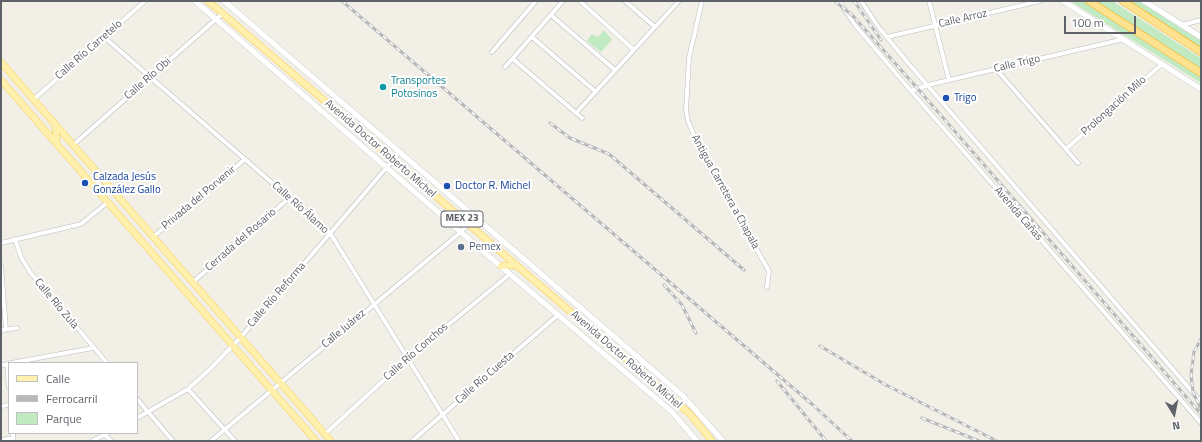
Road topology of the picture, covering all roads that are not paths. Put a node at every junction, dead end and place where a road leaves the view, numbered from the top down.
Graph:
1 (145, 1) edge
2 (195, 1) edge
3 (208, 1) edge
4 (224, 1) edge
5 (536, 1) edge
6 (562, 1) edge
7 (580, 1) edge
8 (625, 1) edge
9 (679, 1) edge
10 (702, 1) edge
11 (839, 1) edge
12 (861, 1) edge
13 (929, 1) edge
14 (1040, 1) edge
15 (1063, 1) edge
16 (1089, 1) edge
17 (1123, 1) edge
18 (1144, 1) edge
19 (223, 13) junction
20 (551, 15) junction
21 (216, 18) junction
22 (1201, 20) edge
23 (1182, 25) junction
24 (935, 26) junction
25 (655, 27) junction
26 (104, 37) junction
27 (532, 37) junction
28 (1201, 37) edge
29 (887, 38) junction
30 (1124, 39) junction
31 (634, 50) junction
32 (492, 52) dead end
33 (1201, 52) edge
34 (513, 59) junction
35 (1, 62) edge
36 (1162, 64) junction
37 (506, 67) dead end
38 (996, 69) junction
39 (615, 70) junction
40 (1201, 73) edge
41 (150, 77) junction
42 (1, 80) edge
43 (949, 80) junction
44 (928, 85) junction
45 (1201, 89) edge
46 (911, 91) junction
47 (596, 92) junction
48 (34, 99) junction
49 (576, 113) junction
50 (582, 118) dead end
51 (55, 124) junction
52 (57, 144) junction
53 (73, 145) junction
54 (1066, 149) junction
55 (400, 152) junction
56 (245, 159) junction
57 (393, 160) junction
58 (1078, 163) dead end
59 (386, 168) junction
60 (289, 198) junction
61 (108, 202) junction
62 (474, 216) junction
63 (468, 224) junction
64 (461, 232) junction
65 (330, 233) junction
66 (153, 237) junction
67 (15, 239) junction
68 (1, 243) edge
69 (516, 265) junction
70 (1, 266) edge
71 (501, 266) junction
72 (510, 274) junction
73 (193, 282) junction
74 (767, 287) dead end
75 (571, 300) junction
76 (374, 304) junction
77 (565, 307) junction
78 (558, 315) junction
79 (17, 328) dead end
80 (1, 330) edge
81 (6, 330) junction
82 (241, 337) junction
83 (233, 344) junction
84 (93, 348) junction
85 (37, 358) junction
86 (408, 358) junction
87 (15, 362) edge
88 (39, 362) edge
89 (106, 362) edge
90 (280, 382) junction
91 (188, 389) junction
92 (272, 390) junction
93 (138, 400) edge
94 (1201, 402) edge
95 (148, 412) junction
96 (443, 414) junction
97 (138, 417) edge
98 (1201, 423) edge
99 (225, 429) junction
100 (106, 434) edge
101 (325, 434) junction
102 (13, 437) edge
103 (1, 440) edge
104 (92, 441) edge
105 (111, 441) edge
106 (173, 441) edge
107 (211, 441) edge
108 (236, 441) edge
109 (316, 441) edge
110 (332, 441) edge
111 (412, 441) edge
112 (459, 441) edge
113 (698, 441) edge
114 (712, 441) edge
115 (723, 441) edge

1 - 26 street, Calle Río Carretelo
2 - 21 main road, Avenida Doctor Roberto Michel
3 - 19 main road, Avenida Doctor Roberto Michel / MEX 23
4 - 55 main road, Avenida Doctor Roberto Michel
5 - 32 street
6 - 20 street
7 - 31 street
8 - 25 street
9 - 25 street
10 - 74 street, Antigua Carretera a Chapala
11 - 46 street, Avenida Cañas
12 - 29 street, Avenida Cañas
13 - 24 street
14 - 24 street, Calle Arroz
15 - 30 main road
16 - 40 highway
17 - 33 highway
18 - 23 main road
19 - 21 street, Calle Río Obi
19 - 57 main road, Avenida Doctor Roberto Michel / MEX 23
20 - 27 street
20 - 39 street
21 - 41 street, Calle Río Obi
21 - 59 main road, Avenida Doctor Roberto Michel
22 - 23 street
23 - 28 main road
24 - 29 street, Calle Arroz
24 - 43 street
25 - 31 street
26 - 41 street, Calle Río Álamo
26 - 48 street, Calle Río Carretelo
27 - 34 street
27 - 47 street
29 - 44 street, Avenida Cañas
30 - 36 main road
30 - 38 street, Calle Trigo
31 - 39 street
34 - 37 street
34 - 49 street
35 - 48 main road
36 - 45 main road
36 - 54 street, Prolongación Milo
38 - 43 street, Calle Trigo
38 - 54 street
39 - 47 street
41 - 53 street, Calle Río Obi
41 - 56 street, Calle Río Álamo
42 - 52 main road
43 - 44 street, Calle Trigo
44 - 46 street, Calle Trigo
44 - 94 street, Avenida Cañas
46 - 98 street, Avenida Cañas
47 - 49 street
48 - 51 main road
49 - 50 street
51 - 52 main road
51 - 53 main road
52 - 61 main road
53 - 66 main road
54 - 58 street
55 - 57 street, Calle Río Reforma
55 - 62 main road, Avenida Doctor Roberto Michel
56 - 60 street, Calle Río Álamo
56 - 66 street, Privada del Porvenir
57 - 59 street, Calle Río Reforma
57 - 63 main road, Avenida Doctor Roberto Michel / MEX 23
59 - 64 main road, Avenida Doctor Roberto Michel
59 - 65 street, Calle Río Reforma
60 - 65 street, Calle Río Álamo
60 - 73 street, Cerrada del Rosario
61 - 67 street
61 - 83 main road
62 - 63 street, Calle Juárez
62 - 75 main road, Avenida Doctor Roberto Michel
63 - 64 street, Calle Juárez
63 - 69 main road, Avenida Doctor Roberto Michel / MEX 23
64 - 71 main road, Avenida Doctor Roberto Michel
64 - 76 street, Calle Juárez
65 - 76 street, Calle Río Álamo
65 - 82 street, Calle Río Reforma
66 - 73 main road
67 - 68 street
67 - 84 street, Calle Río Zula
69 - 71 main road
69 - 77 main road, Avenida Doctor Roberto Michel / MEX 23
70 - 81 street
71 - 72 main road, Avenida Doctor Roberto Michel
72 - 78 main road, Avenida Doctor Roberto Michel
72 - 86 street, Calle Río Conchos
73 - 82 main road
75 - 77 main road
75 - 115 main road, Avenida Doctor Roberto Michel
76 - 86 street, Calle Río Álamo
76 - 90 street, Calle Juárez
77 - 114 main road, Avenida Doctor Roberto Michel / MEX 23
78 - 96 street, Calle Río Cuesta
78 - 113 main road, Avenida Doctor Roberto Michel
79 - 81 street
80 - 81 street
82 - 83 street, Calle Río Reforma
82 - 90 main road
83 - 91 street, Calle Río Reforma
83 - 92 main road
84 - 85 street
84 - 89 street, Calle Río Zula
85 - 87 street
85 - 88 street
86 - 96 street, Calle Río Álamo
86 - 101 street, Calle Río Conchos
90 - 92 street, Calle Juárez
90 - 101 main road
91 - 95 street, Calle Río Reforma
91 - 99 street
92 - 99 street, Calle Juárez
92 - 109 main road
93 - 95 street
95 - 97 street, Calle Río Reforma
95 - 106 street
96 - 111 street, Calle Río Cuesta
96 - 112 street, Calle Río Álamo
99 - 107 street, Calle Juárez
99 - 108 street
100 - 104 street
100 - 105 street
101 - 110 main road
102 - 103 street

